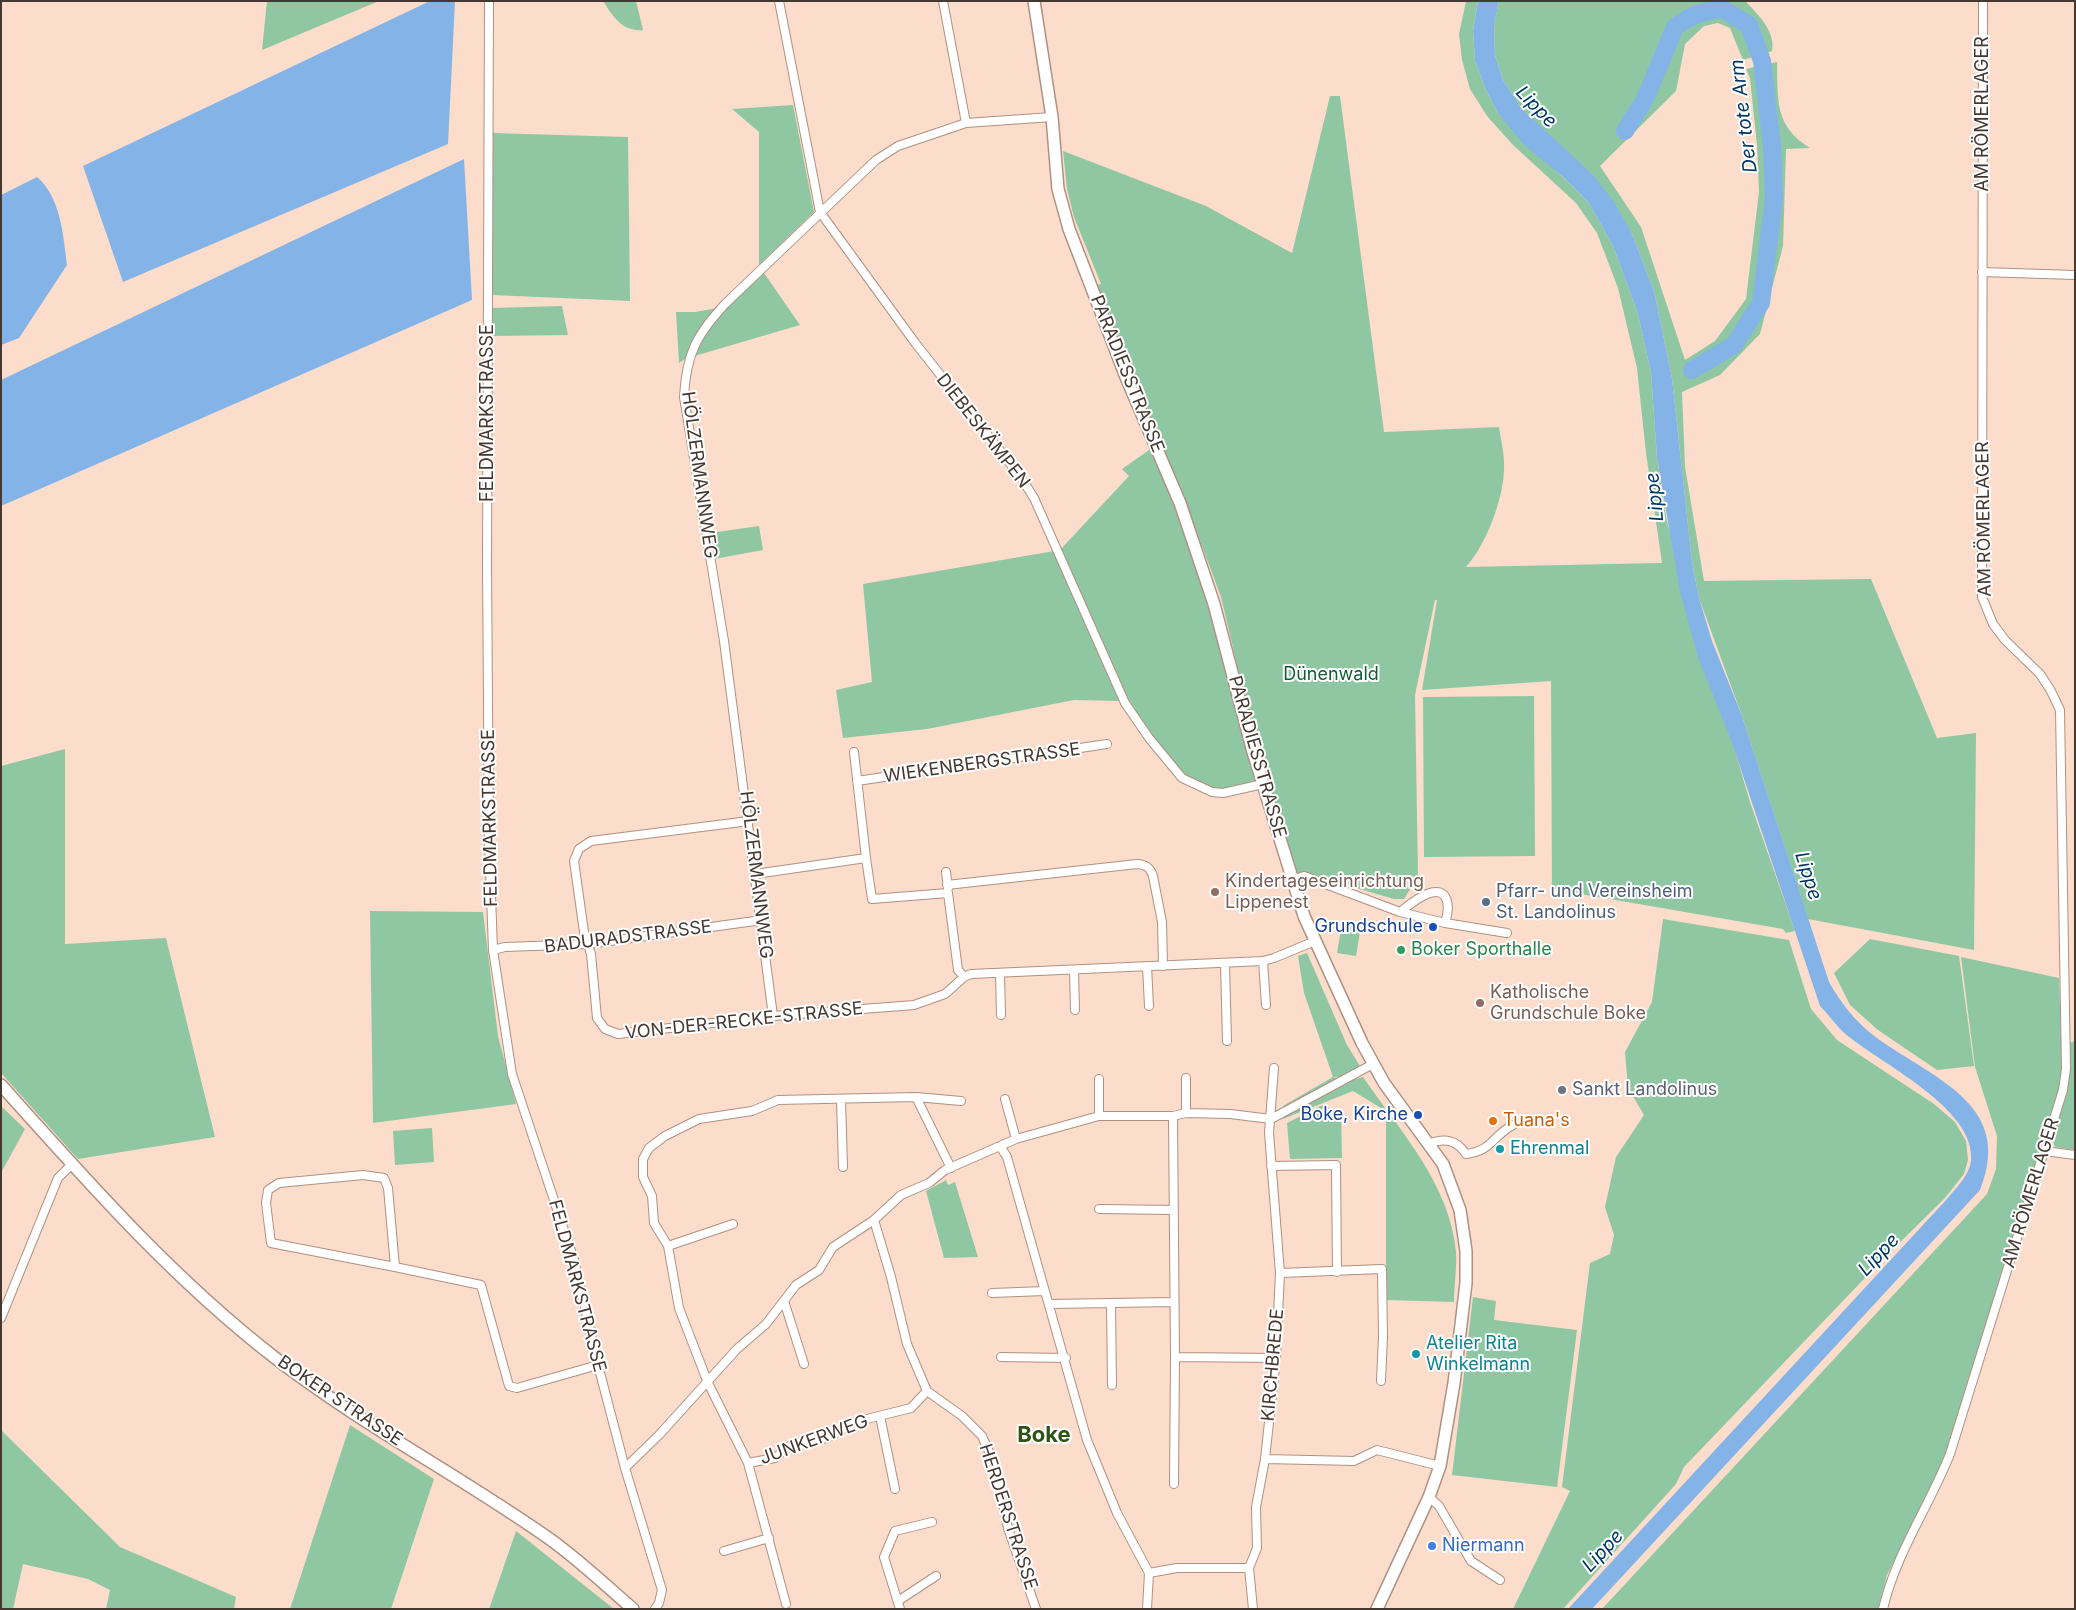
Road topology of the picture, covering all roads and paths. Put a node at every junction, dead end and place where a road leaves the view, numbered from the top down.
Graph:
1 (489, 1) edge
2 (779, 1) edge
3 (943, 1) edge
4 (1034, 1) edge
5 (1983, 1) edge
6 (1052, 117) junction
7 (966, 123) junction
8 (820, 212) junction
9 (1982, 272) junction
10 (2075, 275) edge
11 (1107, 744) dead end
12 (854, 752) dead end
13 (857, 781) junction
14 (1263, 784) junction
15 (749, 821) junction
16 (866, 858) junction
17 (946, 872) dead end
18 (755, 874) junction
19 (1292, 880) junction
20 (948, 889) junction
21 (1400, 912) junction
22 (762, 920) junction
23 (1445, 923) junction
24 (1507, 933) dead end
25 (1314, 941) junction
26 (588, 944) junction
27 (493, 950) junction
28 (1263, 961) junction
29 (1225, 963) junction
30 (1147, 966) junction
31 (1163, 966) junction
32 (1074, 970) junction
33 (1000, 973) junction
34 (964, 977) junction
35 (1266, 1005) dead end
36 (1149, 1006) dead end
37 (1075, 1010) dead end
38 (1001, 1015) dead end
39 (773, 1016) junction
40 (1227, 1041) dead end
41 (1373, 1064) junction
42 (1274, 1068) dead end
43 (1186, 1078) dead end
44 (1099, 1079) dead end
45 (1, 1086) edge
46 (916, 1097) junction
47 (841, 1100) junction
48 (961, 1100) dead end
49 (1005, 1100) dead end
50 (1186, 1113) junction
51 (1099, 1116) junction
52 (1173, 1116) junction
53 (1271, 1119) junction
54 (1514, 1125) dead end
55 (1016, 1139) junction
56 (1428, 1144) junction
57 (1000, 1146) junction
58 (2044, 1151) junction
59 (2075, 1155) edge
60 (72, 1164) junction
61 (1272, 1166) junction
62 (843, 1167) dead end
63 (951, 1168) junction
64 (1099, 1209) dead end
65 (1174, 1210) junction
66 (874, 1220) junction
67 (733, 1224) dead end
68 (668, 1246) junction
69 (395, 1267) junction
70 (1337, 1272) junction
71 (1280, 1273) junction
72 (1045, 1291) junction
73 (992, 1293) dead end
74 (784, 1301) junction
75 (1174, 1302) junction
76 (1111, 1303) junction
77 (1048, 1304) junction
78 (1, 1318) edge
79 (1001, 1357) dead end
80 (1174, 1357) junction
81 (1066, 1358) junction
82 (1276, 1358) junction
83 (804, 1364) dead end
84 (598, 1365) junction
85 (1381, 1381) dead end
86 (708, 1383) junction
87 (1112, 1385) dead end
88 (927, 1391) junction
89 (880, 1416) junction
90 (1265, 1459) junction
91 (748, 1463) junction
92 (1440, 1466) junction
93 (624, 1468) junction
94 (1174, 1484) dead end
95 (895, 1489) dead end
96 (1429, 1497) junction
97 (932, 1522) dead end
98 (769, 1538) junction
99 (724, 1552) dead end
100 (1249, 1568) junction
101 (1149, 1573) junction
102 (936, 1576) dead end
103 (1500, 1580) dead end
104 (786, 1604) dead end
105 (899, 1605) edge
106 (633, 1609) edge
107 (654, 1609) edge
108 (1036, 1609) edge
109 (1147, 1609) edge
110 (1253, 1609) edge
111 (1376, 1609) edge
112 (1883, 1609) edge

1 - 27 street, FELDMARKSTRASSE
2 - 8 street, DIEBESKÄMPEN
3 - 7 street
4 - 6 main road, PARADIESSTRASSE
5 - 9 street, AM RÖMERLAGER
6 - 7 street, HÖLZERMANNWEG
6 - 14 main road, PARADIESSTRASSE
7 - 8 street, HÖLZERMANNWEG
8 - 14 street, DIEBESKÄMPEN
8 - 15 street, HÖLZERMANNWEG
9 - 10 street
9 - 58 street, AM RÖMERLAGER
11 - 13 street, WIEKENBERGSTRASSE
12 - 13 street
13 - 16 street
14 - 19 main road, PARADIESSTRASSE
15 - 18 street, HÖLZERMANNWEG
15 - 26 street
16 - 18 street
16 - 20 street
17 - 20 street
18 - 22 street, HÖLZERMANNWEG
19 - 21 street
19 - 25 main road, PARADIESSTRASSE
20 - 31 street
20 - 34 street
21 - 23 street
21 - 23 street
22 - 26 street, BADURADSTRASSE
22 - 39 street, HÖLZERMANNWEG
23 - 24 street
25 - 28 street
25 - 41 main road, PARADIESSTRASSE
26 - 27 street, BADURADSTRASSE
26 - 39 street, VON-DER-RECKE-STRASSE
27 - 84 street, FELDMARKSTRASSE
28 - 29 street
28 - 35 street
29 - 31 street
29 - 40 street
30 - 31 street
30 - 32 street
30 - 36 street
32 - 33 street
32 - 37 street
33 - 34 street
33 - 38 street
34 - 39 street, VON-DER-RECKE-STRASSE
41 - 53 street
41 - 56 main road, PARADIESSTRASSE
42 - 53 street, KIRCHBREDE
43 - 50 street
44 - 51 street
45 - 60 main road, BOKER STRASSE
46 - 47 street
46 - 48 street
46 - 63 street
47 - 62 street
47 - 68 street
49 - 55 street
50 - 52 street
50 - 53 street
51 - 52 street
51 - 55 street
52 - 65 street
53 - 61 street, KIRCHBREDE
54 - 56 street
55 - 57 street
56 - 92 main road, PARADIESSTRASSE
57 - 63 street
57 - 72 street
58 - 59 street
58 - 112 street, AM RÖMERLAGER
60 - 78 street
60 - 106 main road, BOKER STRASSE
61 - 70 street
61 - 71 street, KIRCHBREDE
63 - 66 street
64 - 65 street
65 - 75 street
66 - 74 street
66 - 88 street
67 - 68 street
68 - 86 street
69 - 69 street
69 - 84 street
70 - 71 street
70 - 85 street
71 - 82 street, KIRCHBREDE
72 - 73 street
72 - 77 street
74 - 83 street
74 - 86 street
75 - 76 street
75 - 80 street
76 - 77 street
76 - 87 street
77 - 81 street
79 - 81 street
80 - 82 street
80 - 94 street
81 - 101 street
82 - 90 street, KIRCHBREDE
84 - 93 street, FELDMARKSTRASSE
86 - 91 street
86 - 93 street
88 - 89 street, JUNKERWEG
88 - 108 street, HERDERSTRASSE
89 - 91 street, JUNKERWEG
89 - 95 street, JUNKERWEG
90 - 92 street
90 - 100 street, KIRCHBREDE
91 - 98 street
92 - 96 main road, PARADIESSTRASSE
93 - 107 street, FELDMARKSTRASSE
96 - 103 street
96 - 111 main road, PARADIESSTRASSE
97 - 105 street
98 - 99 street
98 - 104 street
100 - 101 street
100 - 110 street, KIRCHBREDE
101 - 109 street
102 - 105 street

